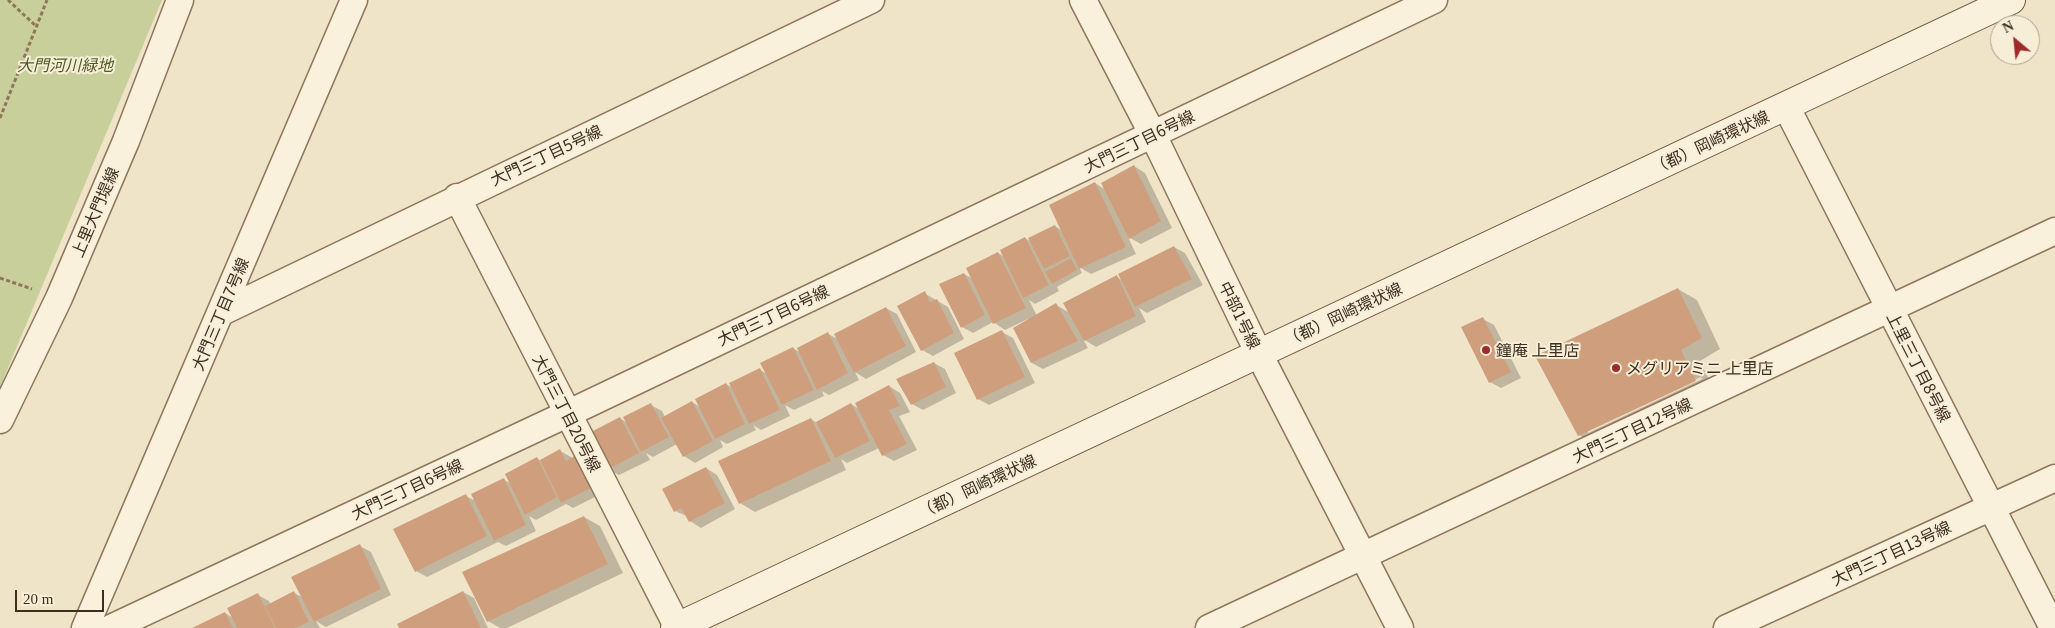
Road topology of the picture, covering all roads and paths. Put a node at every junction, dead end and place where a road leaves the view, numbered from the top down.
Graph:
1 (8, 0) edge
2 (47, 0) edge
3 (180, 0) edge
4 (354, 0) edge
5 (871, 0) edge
6 (1082, 0) edge
7 (1434, 0) edge
8 (2011, 0) edge
9 (1979, 7) edge
10 (36, 26) junction
11 (1786, 106) junction
12 (0, 118) edge
13 (1153, 135) junction
14 (457, 197) junction
15 (2055, 231) edge
16 (0, 278) edge
17 (59, 298) junction
18 (1890, 309) junction
19 (222, 312) junction
20 (1259, 354) junction
21 (567, 414) junction
22 (0, 420) edge
23 (2055, 478) edge
24 (1991, 507) junction
25 (1363, 556) junction
26 (85, 628) edge
27 (111, 628) edge
28 (677, 628) edge
29 (1209, 628) edge
30 (1400, 628) edge
31 (1727, 628) edge
32 (2053, 628) edge

1 - 10 path
2 - 10 path
3 - 17 street, 上里大門堤線
4 - 19 street, 大門三丁目7号線
5 - 14 street, 大門三丁目5号線
6 - 13 street, 中部1号線
7 - 13 street, 大門三丁目6号線
8 - 9 street, （都）岡崎環状線
9 - 11 street, （都）岡崎環状線
10 - 12 path
11 - 18 street, 上里三丁目8号線
11 - 20 street, （都）岡崎環状線
13 - 20 street, 中部1号線
13 - 21 street, 大門三丁目6号線
14 - 19 street, 大門三丁目5号線
14 - 21 street, 大門三丁目20号線
15 - 18 street, 大門三丁目12号線
16 - 17 path
17 - 22 street, 上里大門堤線
18 - 24 street, 上里三丁目8号線
18 - 25 street, 大門三丁目12号線
19 - 26 street, 大門三丁目7号線
20 - 25 street, 中部1号線
20 - 28 street, （都）岡崎環状線
21 - 27 street, 大門三丁目6号線
21 - 28 street, 大門三丁目20号線
23 - 24 street, 大門三丁目13号線
24 - 31 street, 大門三丁目13号線
24 - 32 street, 上里三丁目8号線
25 - 29 street, 大門三丁目12号線
25 - 30 street, 中部1号線

